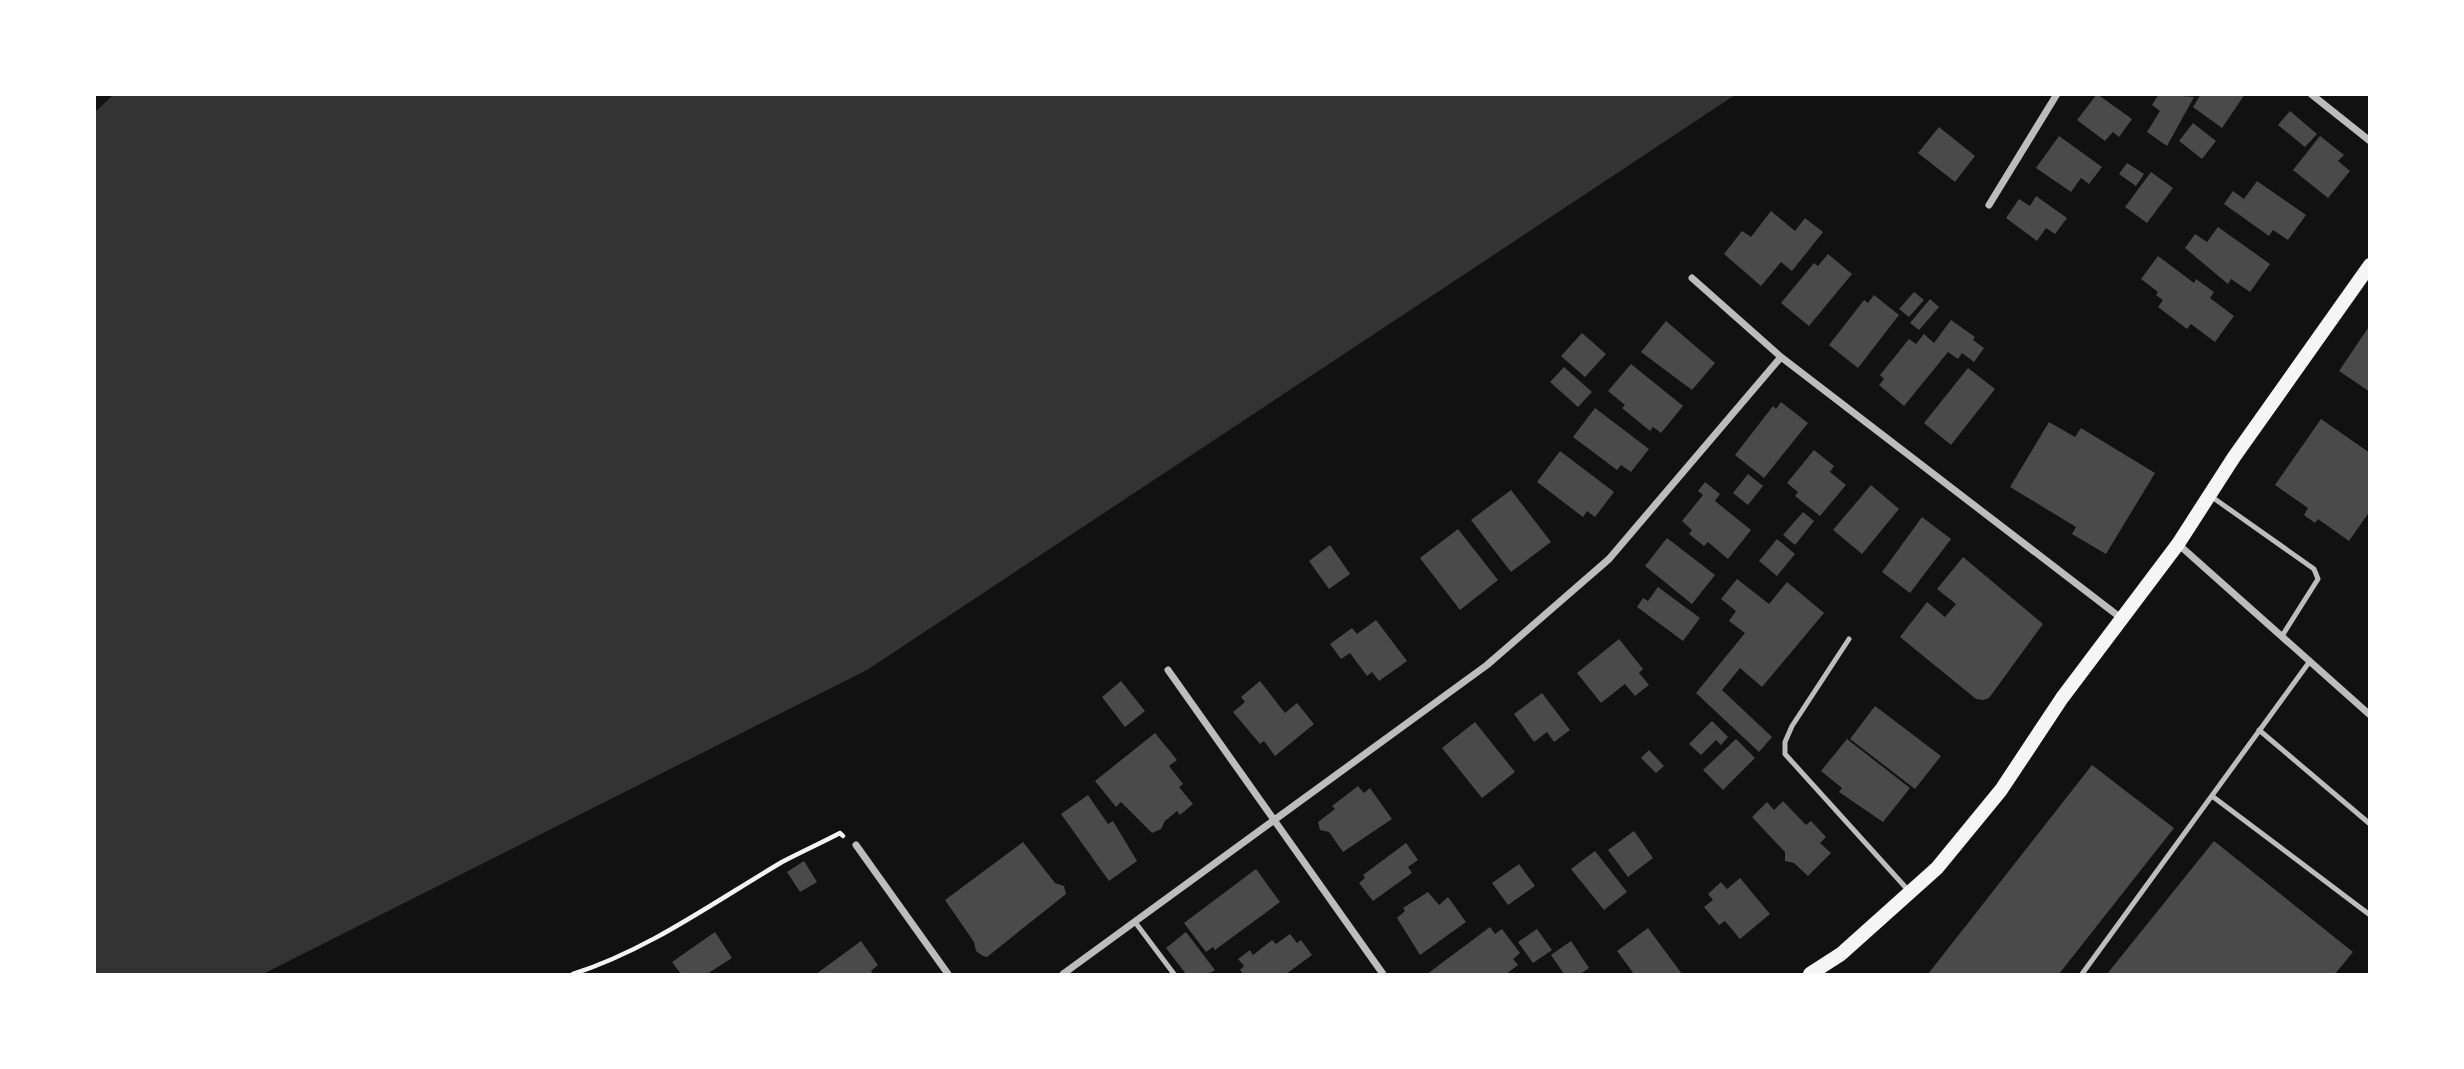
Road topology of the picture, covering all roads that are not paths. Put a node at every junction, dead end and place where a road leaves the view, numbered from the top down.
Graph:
1 (2057, 94) edge
2 (2311, 94) edge
3 (2370, 141) edge
4 (1989, 205) dead end
5 (2370, 265) edge
6 (1692, 278) dead end
7 (1781, 357) junction
8 (2209, 495) junction
9 (2178, 544) junction
10 (2121, 618) junction
11 (2282, 636) junction
12 (1849, 639) dead end
13 (2310, 661) junction
14 (1168, 670) dead end
15 (2370, 715) edge
16 (2259, 730) junction
17 (2212, 796) junction
18 (1273, 822) junction
19 (2370, 824) edge
20 (856, 845) dead end
21 (1910, 893) junction
22 (2370, 915) edge
23 (1135, 922) junction
24 (948, 975) edge
25 (1063, 975) edge
26 (1174, 975) edge
27 (1383, 975) edge
28 (1810, 975) edge
29 (2082, 975) edge

1 - 4 street
2 - 3 street
5 - 8 main road
6 - 7 street
7 - 10 street
7 - 18 street
8 - 9 main road
8 - 11 lane
9 - 10 main road
9 - 11 street
10 - 21 main road
11 - 13 street
12 - 21 lane
13 - 15 street
13 - 16 lane
14 - 18 street
16 - 17 lane
16 - 19 lane
17 - 22 lane
17 - 29 lane
18 - 23 street
18 - 27 street
20 - 24 street
21 - 28 main road
23 - 25 street
23 - 26 lane

